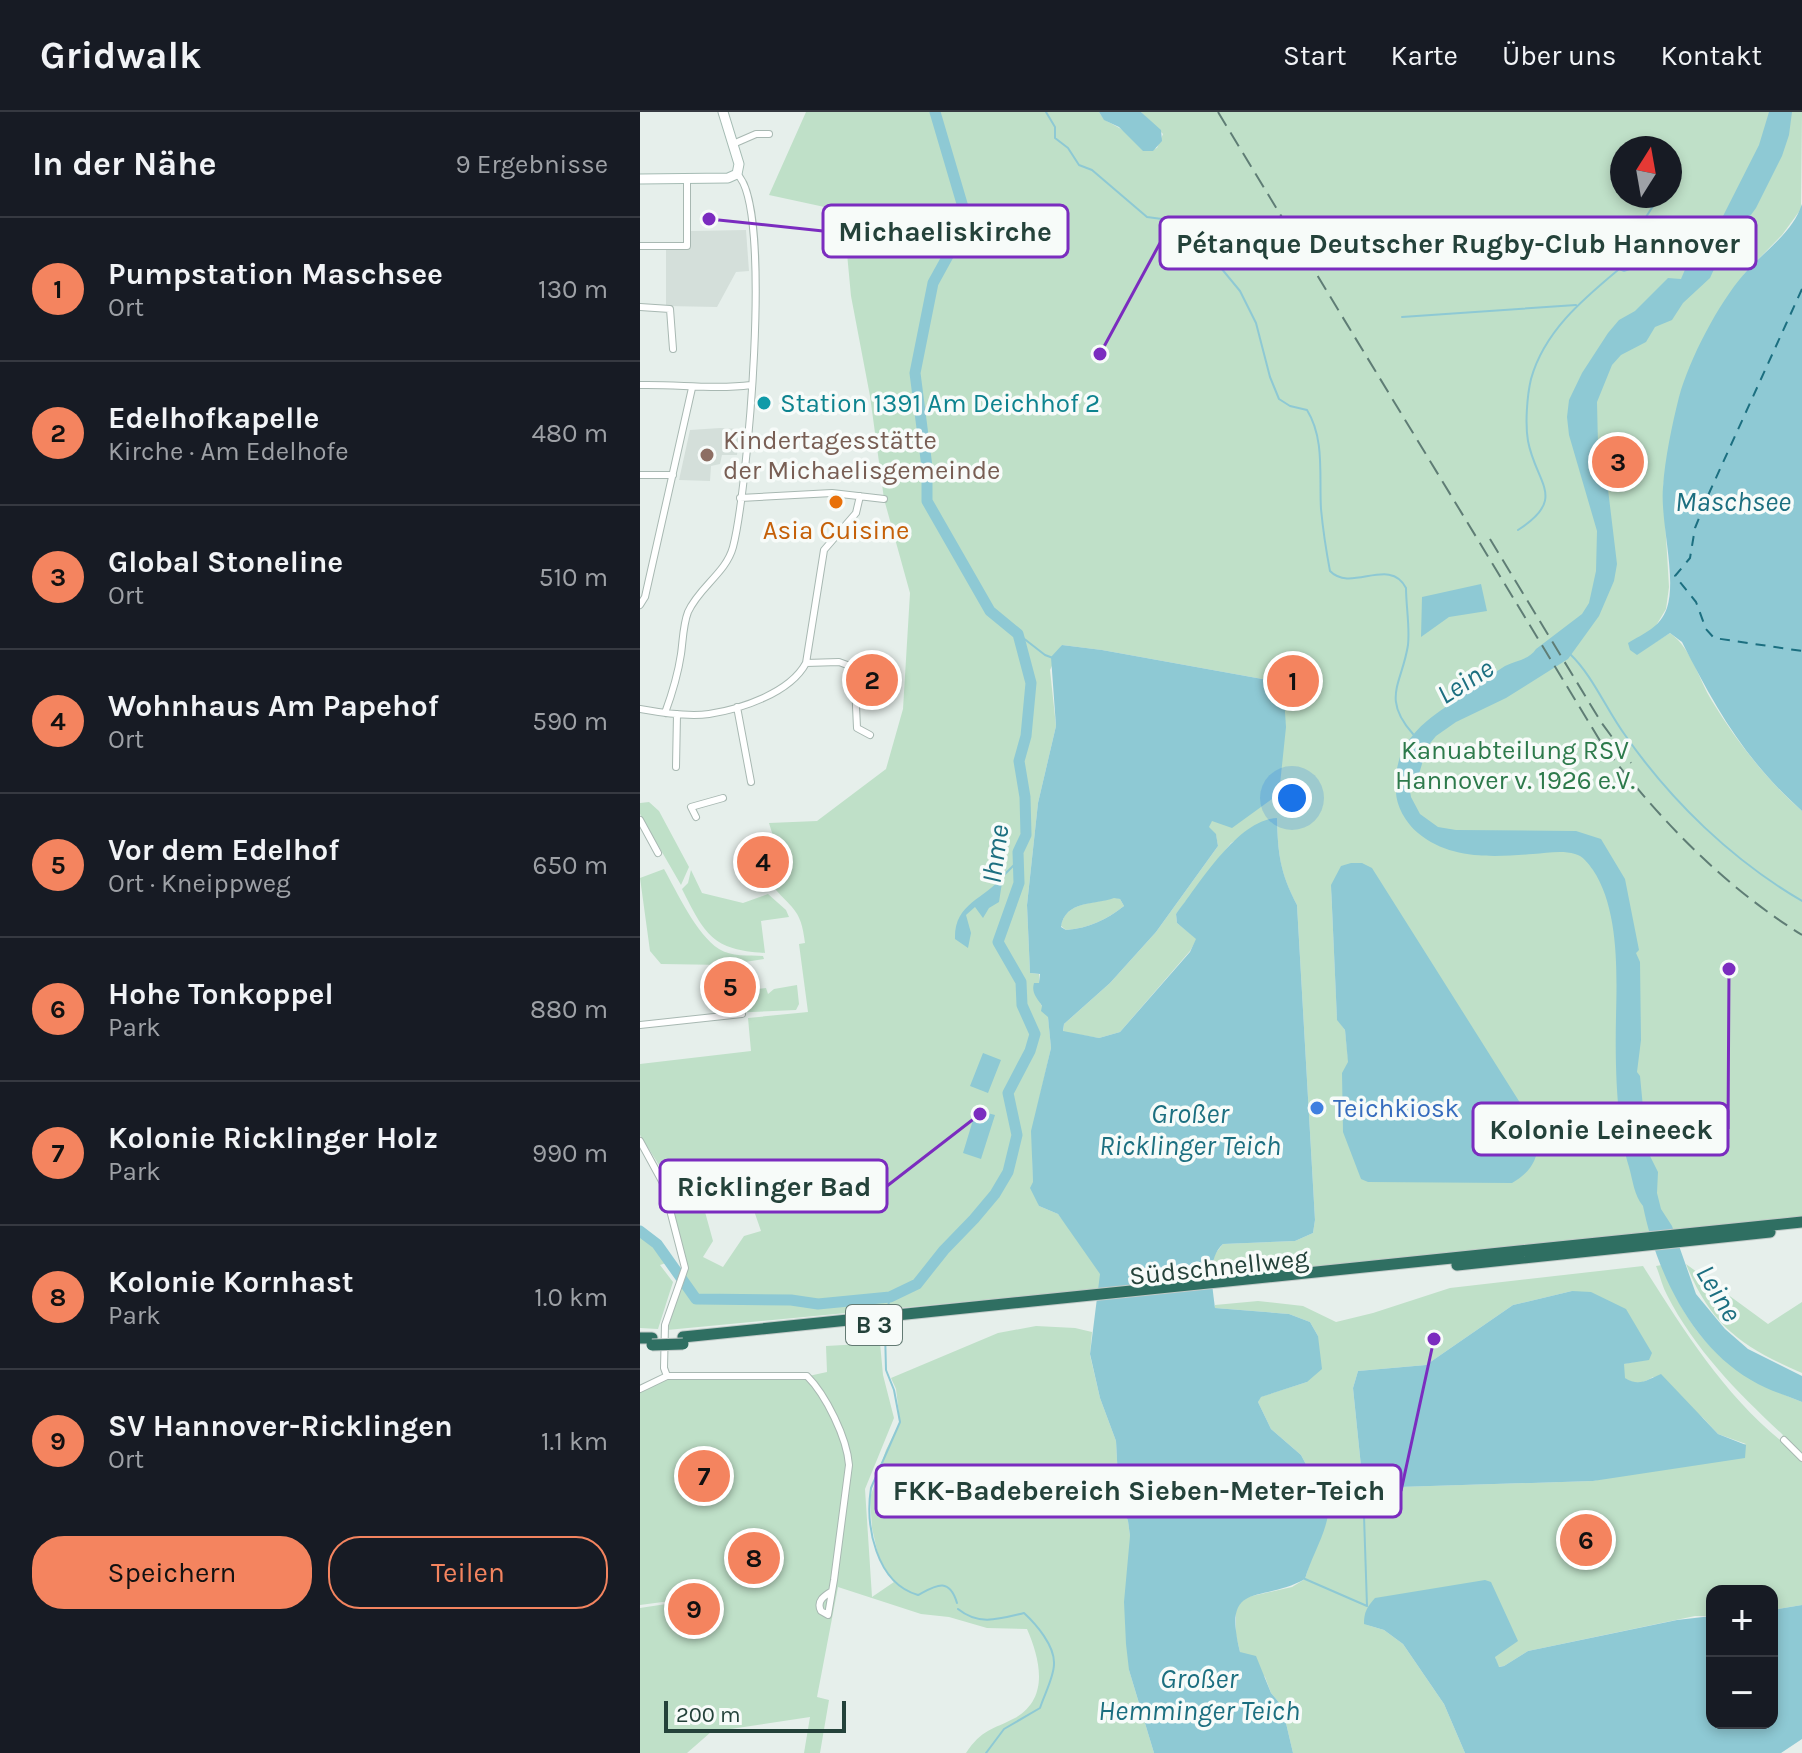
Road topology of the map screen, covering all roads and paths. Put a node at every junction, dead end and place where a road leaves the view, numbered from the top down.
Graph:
1 (725, 113) edge
2 (769, 134) dead end
3 (733, 144) junction
4 (737, 174) junction
5 (640, 179) edge
6 (687, 179) junction
7 (640, 246) edge
8 (640, 307) edge
9 (673, 349) dead end
10 (640, 385) edge
11 (751, 385) junction
12 (692, 388) junction
13 (640, 475) edge
14 (673, 475) junction
15 (860, 496) junction
16 (740, 498) junction
17 (884, 499) dead end
18 (641, 605) edge
19 (806, 663) junction
20 (737, 707) junction
21 (640, 709) edge
22 (665, 713) junction
23 (677, 714) junction
24 (870, 735) dead end
25 (676, 767) dead end
26 (751, 782) dead end
27 (723, 798) dead end
28 (696, 817) dead end
29 (640, 820) edge
30 (658, 853) dead end
31 (742, 1014) dead end
32 (640, 1025) edge
33 (640, 1141) edge
34 (1802, 1225) edge
35 (646, 1341) edge
36 (667, 1376) junction
37 (640, 1389) edge
38 (1784, 1440) dead end
39 (1802, 1458) edge
40 (832, 1591) dead end

1 - 3 street
2 - 3 street
3 - 4 street
4 - 6 street
4 - 11 street
5 - 6 street
6 - 7 street
8 - 9 street
10 - 12 street
11 - 12 street
11 - 16 street
12 - 14 street
13 - 14 street
14 - 18 street
15 - 16 street
15 - 17 street
15 - 19 street
16 - 22 street
19 - 20 street
19 - 24 street
20 - 23 street
20 - 26 street
21 - 22 street
22 - 23 street
23 - 25 street
27 - 28 street
29 - 30 street
31 - 32 street
33 - 36 street
34 - 35 highway, Südschnellweg / B 3
36 - 37 street
36 - 40 street
38 - 39 street

